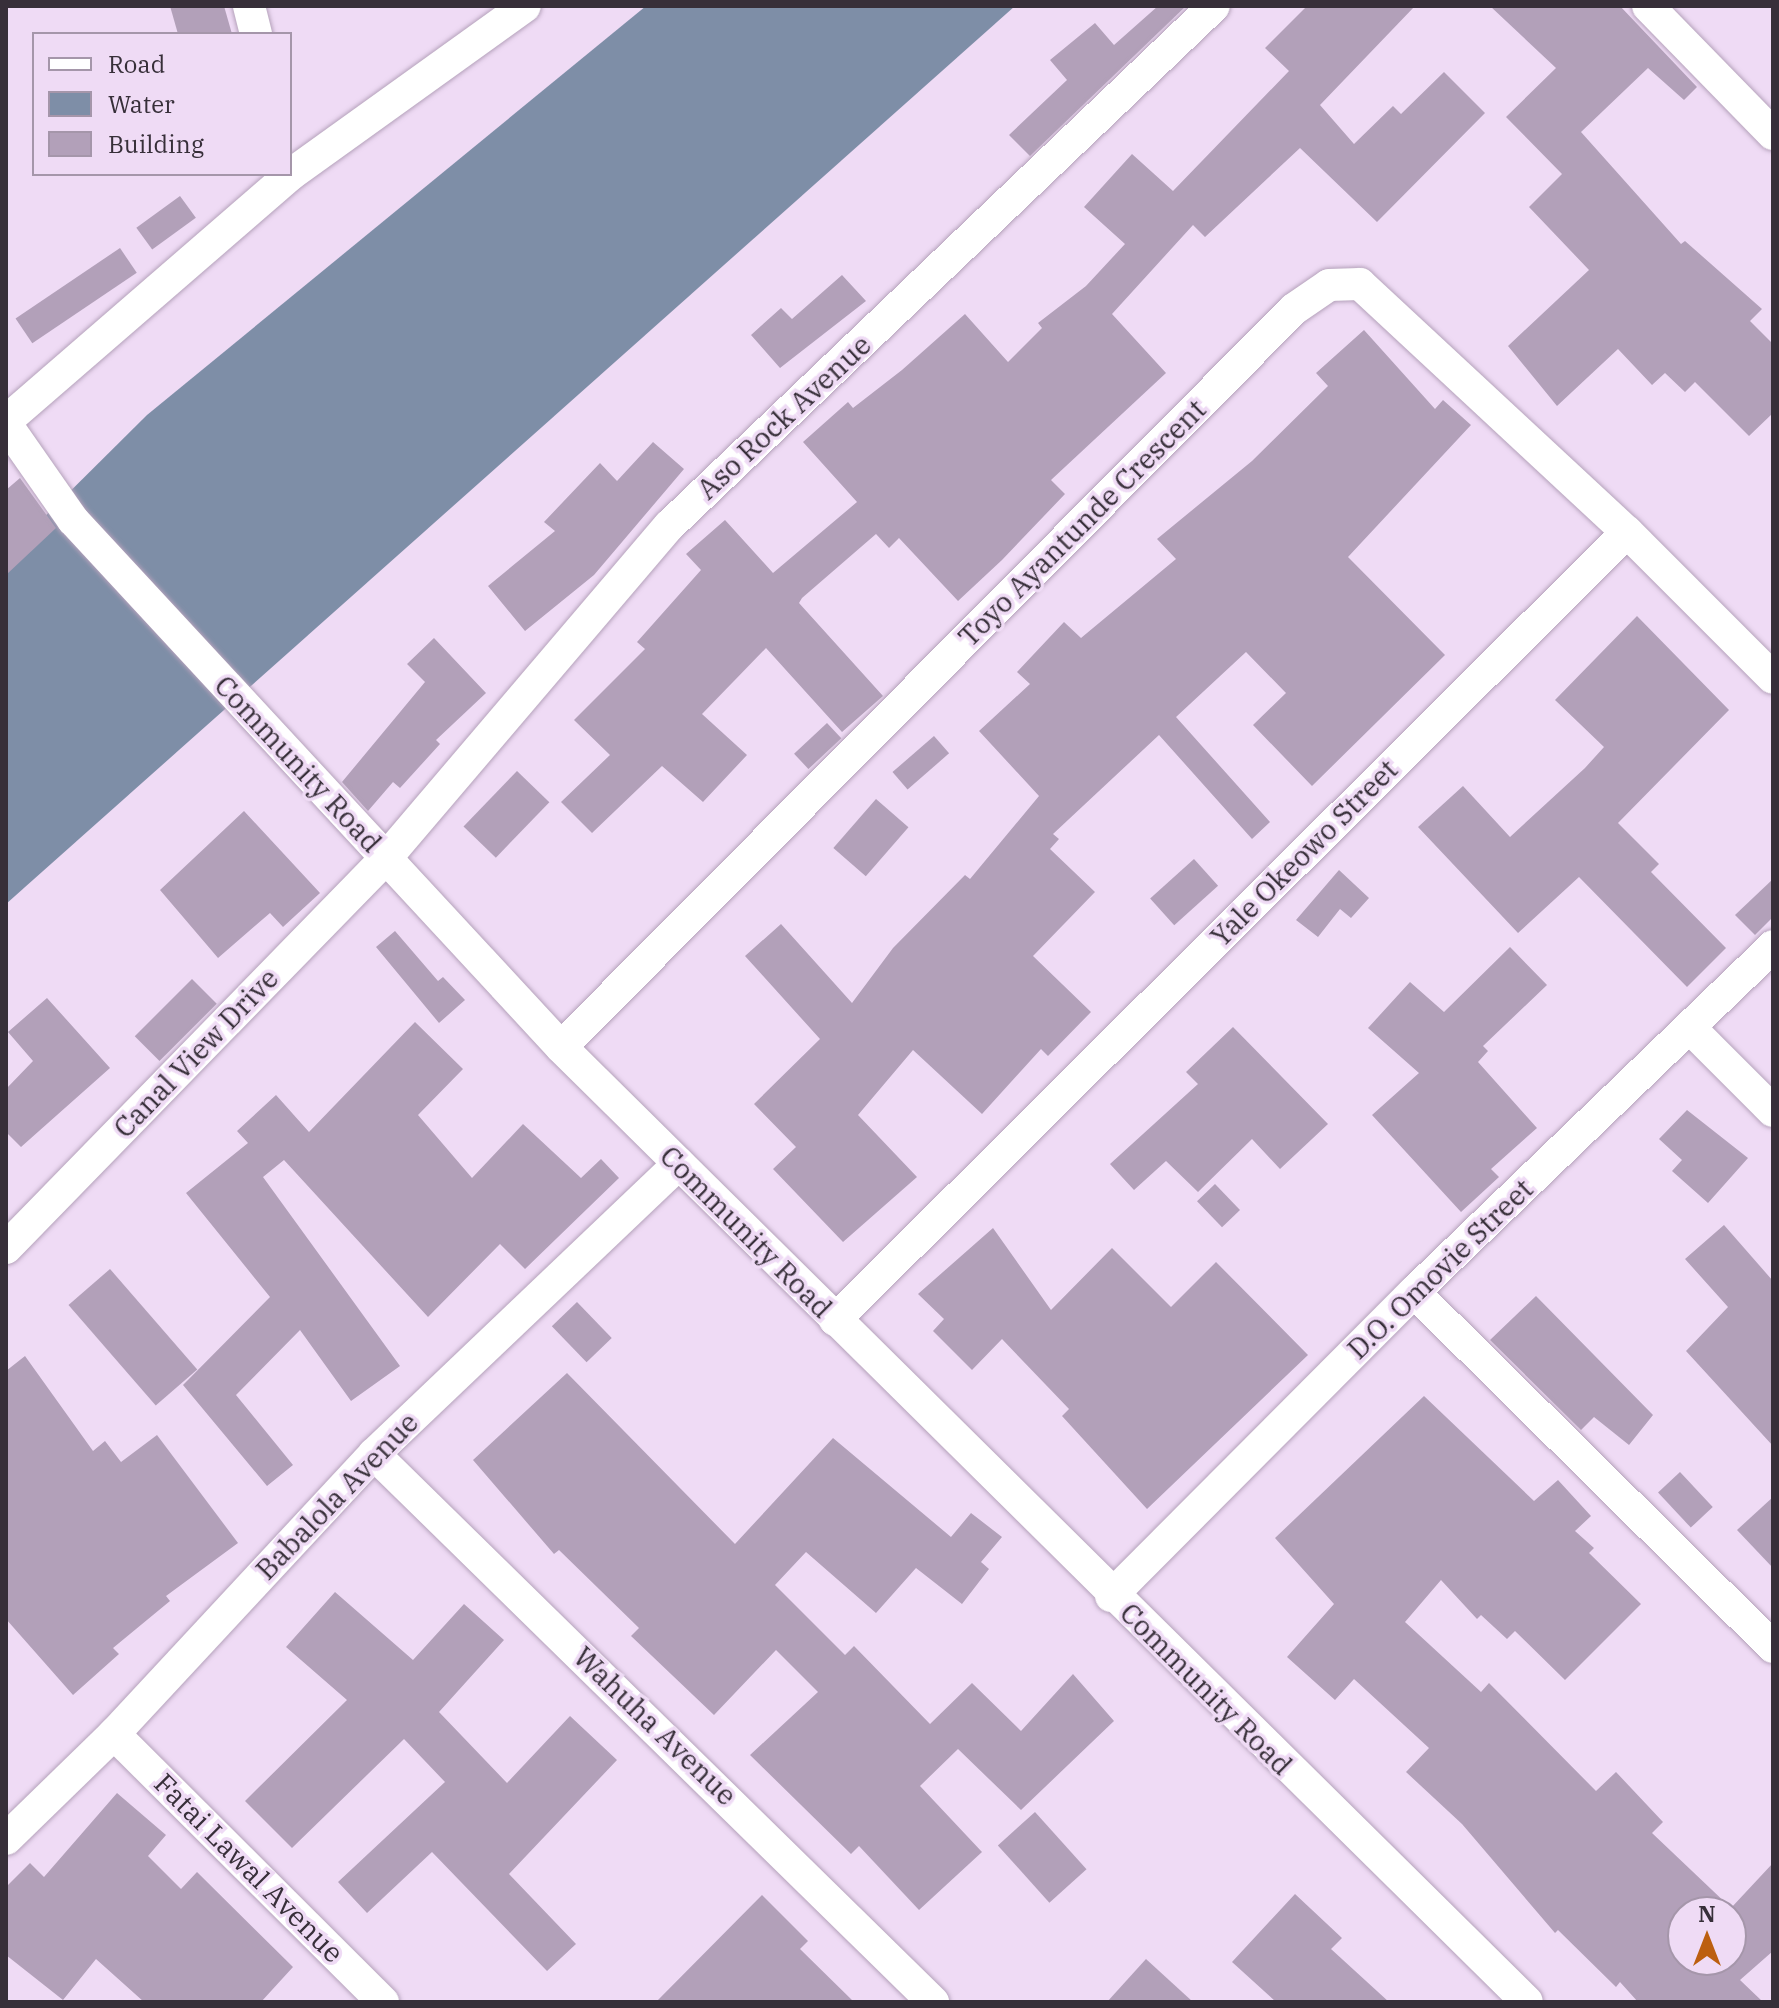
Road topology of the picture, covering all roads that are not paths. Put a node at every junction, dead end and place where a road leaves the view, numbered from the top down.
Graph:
1 (249, 6) edge
2 (525, 6) edge
3 (1214, 6) edge
4 (1648, 6) edge
5 (489, 20) edge
6 (256, 32) edge
7 (1773, 134) edge
8 (292, 173) edge
9 (289, 176) edge
10 (6, 422) edge
11 (1627, 532) junction
12 (1773, 678) edge
13 (387, 857) junction
14 (1773, 946) edge
15 (1691, 1029) junction
16 (561, 1047) junction
17 (1773, 1111) edge
18 (679, 1164) junction
19 (6, 1248) edge
20 (1414, 1292) junction
21 (835, 1320) junction
22 (374, 1454) junction
23 (1111, 1596) junction
24 (1773, 1647) edge
25 (114, 1734) junction
26 (6, 1839) edge
27 (383, 2002) edge
28 (933, 2002) edge
29 (1527, 2002) edge

1 - 6 street
2 - 5 street
3 - 13 street, Aso Rock Avenue
4 - 7 street
5 - 8 street
9 - 10 street
10 - 13 street, Community Road
11 - 12 street
11 - 16 street, Toyo Ayantunde Crescent
11 - 21 street, Yale Okeowo Street
13 - 16 street, Community Road
13 - 19 street, Canal View Drive
14 - 15 street, D.O. Omovie Street
15 - 17 street
15 - 20 street, D.O. Omovie Street
16 - 18 street, Community Road
18 - 21 street, Community Road
18 - 22 street, Babalola Avenue
20 - 23 street, D.O. Omovie Street
20 - 24 street
21 - 23 street, Community Road
22 - 25 street, Babalola Avenue
22 - 28 street, Wahuha Avenue
23 - 29 street, Community Road
25 - 26 street, Babalola Avenue
25 - 27 street, Fatai Lawal Avenue

